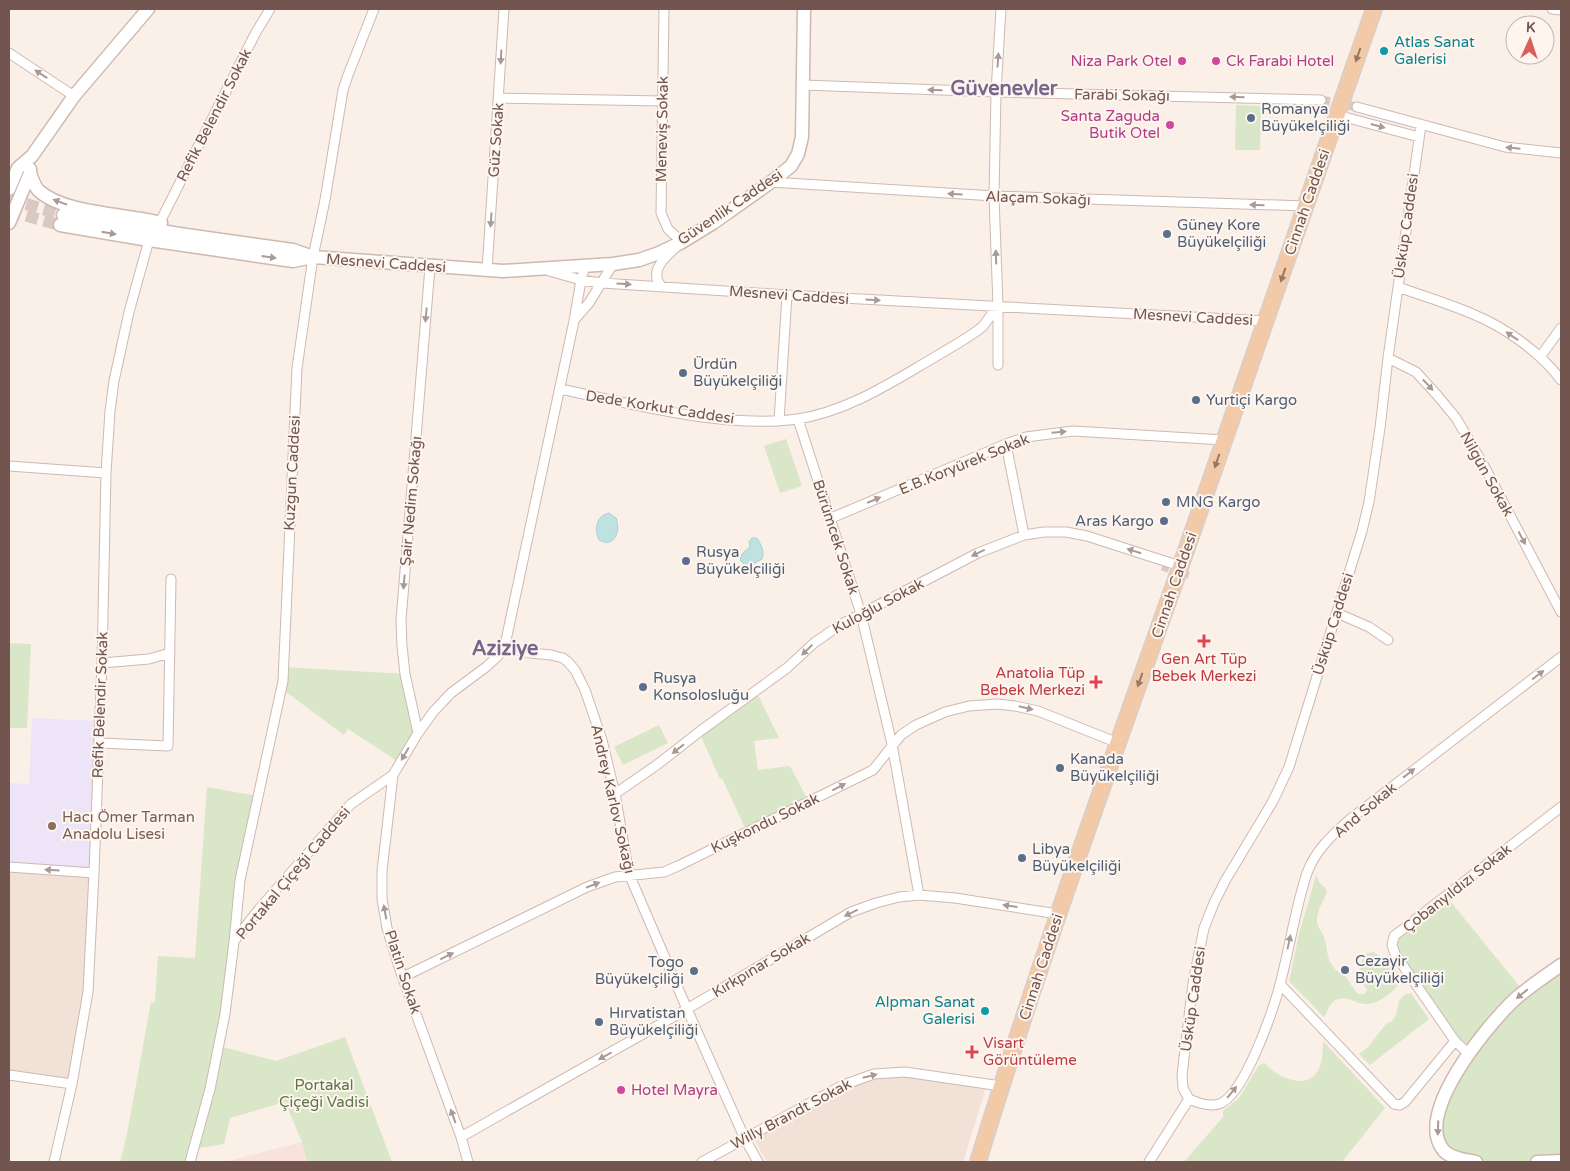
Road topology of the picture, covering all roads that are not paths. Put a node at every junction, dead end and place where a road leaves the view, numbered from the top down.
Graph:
1 (148, 9) edge
2 (270, 9) edge
3 (374, 9) edge
4 (504, 9) edge
5 (664, 9) edge
6 (804, 9) edge
7 (1001, 9) edge
8 (1374, 9) edge
9 (1552, 9) edge
10 (1561, 10) edge
11 (9, 53) edge
12 (803, 85) junction
13 (996, 92) junction
14 (74, 96) junction
15 (499, 98) junction
16 (1321, 100) tunnel mouth
17 (663, 101) junction
18 (1357, 107) tunnel mouth
19 (1337, 115) junction
20 (1421, 125) junction
21 (1419, 137) junction
22 (1561, 153) edge
23 (32, 156) junction
24 (30, 173) junction
25 (771, 182) junction
26 (9, 189) edge
27 (994, 196) junction
28 (1306, 206) junction
29 (11, 218) edge
30 (160, 222) junction
31 (186, 235) junction
32 (682, 242) junction
33 (147, 245) junction
34 (313, 257) junction
35 (613, 264) junction
36 (585, 266) junction
37 (430, 267) junction
38 (542, 269) junction
39 (487, 270) junction
40 (581, 280) junction
41 (602, 283) junction
42 (661, 286) junction
43 (1398, 287) junction
44 (787, 295) junction
45 (998, 306) junction
46 (1267, 320) junction
47 (574, 321) junction
48 (1561, 328) edge
49 (1540, 357) junction
50 (1388, 358) junction
51 (998, 365) dead end
52 (1561, 380) edge
53 (560, 389) junction
54 (798, 419) junction
55 (780, 421) junction
56 (1224, 440) junction
57 (1006, 444) junction
58 (9, 466) edge
59 (106, 473) junction
60 (829, 519) junction
61 (1024, 535) junction
62 (1180, 566) junction
63 (171, 579) dead end
64 (1561, 612) edge
65 (1337, 613) junction
66 (861, 614) junction
67 (1388, 640) dead end
68 (505, 644) junction
69 (170, 653) junction
70 (1561, 657) edge
71 (102, 663) junction
72 (418, 733) junction
73 (99, 743) junction
74 (1118, 743) junction
75 (892, 744) junction
76 (393, 775) junction
77 (615, 794) junction
78 (1561, 807) edge
79 (9, 867) edge
80 (94, 873) junction
81 (629, 874) junction
82 (919, 895) junction
83 (1058, 914) junction
84 (234, 942) junction
85 (1561, 965) edge
86 (403, 977) junction
87 (1280, 984) junction
88 (687, 1009) junction
89 (1454, 1041) junction
90 (1468, 1054) junction
91 (9, 1076) edge
92 (72, 1084) junction
93 (1001, 1086) junction
94 (1189, 1099) junction
95 (460, 1137) junction
96 (745, 1139) junction
97 (1561, 1161) edge
98 (54, 1162) edge
99 (190, 1162) edge
100 (468, 1162) edge
101 (702, 1162) edge
102 (758, 1162) edge
103 (978, 1162) edge
104 (1149, 1162) edge
105 (1476, 1162) edge
106 (1537, 1162) edge

1 - 14 main road
2 - 30 street, Refik Belendir Sokak
3 - 34 street, Kuzgun Caddesi
4 -> 15 street, Güz Sokak
5 - 17 street, Meneviş Sokak
6 - 12 main road, Güvenlik Caddesi
13 -> 7 street
8 -> 19 main road, Cinnah Caddesi
9 - 10 street
14 -> 11 street
13 -> 12 street, Farabi Sokağı
12 - 25 main road, Güvenlik Caddesi
16 -> 13 street, Farabi Sokağı
13 - 27 street
14 - 23 main road
15 - 17 street
15 -> 39 street, Güz Sokak
17 - 32 street, Meneviş Sokak
18 - 20 street
19 -> 21 street
19 - 28 main road, Cinnah Caddesi
20 - 21 street, Üsküp Caddesi
22 -> 20 street
21 - 43 street, Üsküp Caddesi
23 - 24 main road
23 - 26 main road
24 - 29 main road
30 -> 24 main road
27 -> 25 street, Alaçam Sokağı
25 - 32 main road, Güvenlik Caddesi
28 -> 27 street, Alaçam Sokağı
45 -> 27 street
28 -> 46 main road, Cinnah Caddesi
30 - 31 main road
31 -> 33 main road, Mesnevi Caddesi
31 - 34 main road, Mesnevi Caddesi
32 - 35 main road, Güvenlik Caddesi
32 - 42 street
33 -> 34 main road, Mesnevi Caddesi
33 - 59 street, Refik Belendir Sokak
34 - 37 main road, Mesnevi Caddesi
34 - 84 street, Kuzgun Caddesi
35 - 36 main road, Güvenlik Caddesi
35 - 41 street
36 - 38 main road, Güvenlik Caddesi
36 - 40 street
37 - 39 main road, Mesnevi Caddesi
37 -> 72 street, Şair Nedim Sokağı
38 - 39 main road, Mesnevi Caddesi
38 - 40 street, Mesnevi Caddesi
40 - 41 street, Mesnevi Caddesi
40 - 47 street
41 -> 42 street, Mesnevi Caddesi
41 - 47 street
42 - 44 street, Mesnevi Caddesi
49 -> 43 street
43 - 50 street, Üsküp Caddesi
44 -> 45 street, Mesnevi Caddesi
44 - 55 street
45 - 46 street, Mesnevi Caddesi
45 - 51 street
45 - 54 street, Dede Korkut Caddesi
46 - 56 main road, Cinnah Caddesi
47 - 53 street
48 - 49 street
49 - 52 street
50 -> 64 street, Nilgün Sokak
50 - 65 street, Üsküp Caddesi
53 - 55 street, Dede Korkut Caddesi
53 - 68 street
54 - 55 street, Dede Korkut Caddesi
54 - 60 street, Bürümcek Sokak
57 -> 56 street, E.B.Koryürek Sokak
56 -> 62 main road, Cinnah Caddesi
60 -> 57 street, E.B.Koryürek Sokak
57 - 61 street
58 - 59 street
59 - 71 street, Refik Belendir Sokak
60 - 66 street, Bürümcek Sokak
62 -> 61 street, Kuloğlu Sokak
61 -> 66 street, Kuloğlu Sokak
62 -> 74 main road, Cinnah Caddesi
63 - 69 street
65 - 67 street
65 - 94 street, Üsküp Caddesi
66 - 75 street, Bürümcek Sokak
66 -> 77 street, Kuloğlu Sokak
68 - 72 street, Portakal Çiçeği Caddesi
68 - 77 street, Andrey Karlov Sokağı
69 - 71 street
69 - 73 street
87 -> 70 street, And Sokak
71 - 73 street, Refik Belendir Sokak
72 -> 76 street, Portakal Çiçeği Caddesi
73 - 80 street, Refik Belendir Sokak
75 -> 74 street, Kuşkondu Sokak
74 - 83 main road, Cinnah Caddesi
81 -> 75 street, Kuşkondu Sokak
75 - 82 street, Bürümcek Sokak
76 - 84 street, Portakal Çiçeği Caddesi
86 -> 76 street, Platin Sokak
77 - 81 street, Andrey Karlov Sokağı
78 - 89 street, Çobanyıldızı Sokak
80 -> 79 street
80 - 92 street, Refik Belendir Sokak
86 -> 81 street, Kuşkondu Sokak
81 - 88 street, Andrey Karlov Sokağı
83 -> 82 street, Kırkpınar Sokak
82 -> 88 street, Kırkpınar Sokak
83 - 93 main road, Cinnah Caddesi
84 - 99 street, Portakal Çiçeği Caddesi
85 -> 90 main road
95 -> 86 street, Platin Sokak
87 - 89 street
94 -> 87 street, And Sokak
88 -> 95 street, Kırkpınar Sokak
88 - 96 street, Andrey Karlov Sokağı
89 - 90 street, Çobanyıldızı Sokak
90 -> 105 main road
91 - 92 street
92 - 98 street, Refik Belendir Sokak
96 -> 93 street, Willy Brandt Sokak
93 - 103 main road, Cinnah Caddesi
94 - 104 street
95 - 100 street, Platin Sokak
96 - 101 street, Willy Brandt Sokak
96 - 102 street, Andrey Karlov Sokağı
97 - 106 main road

